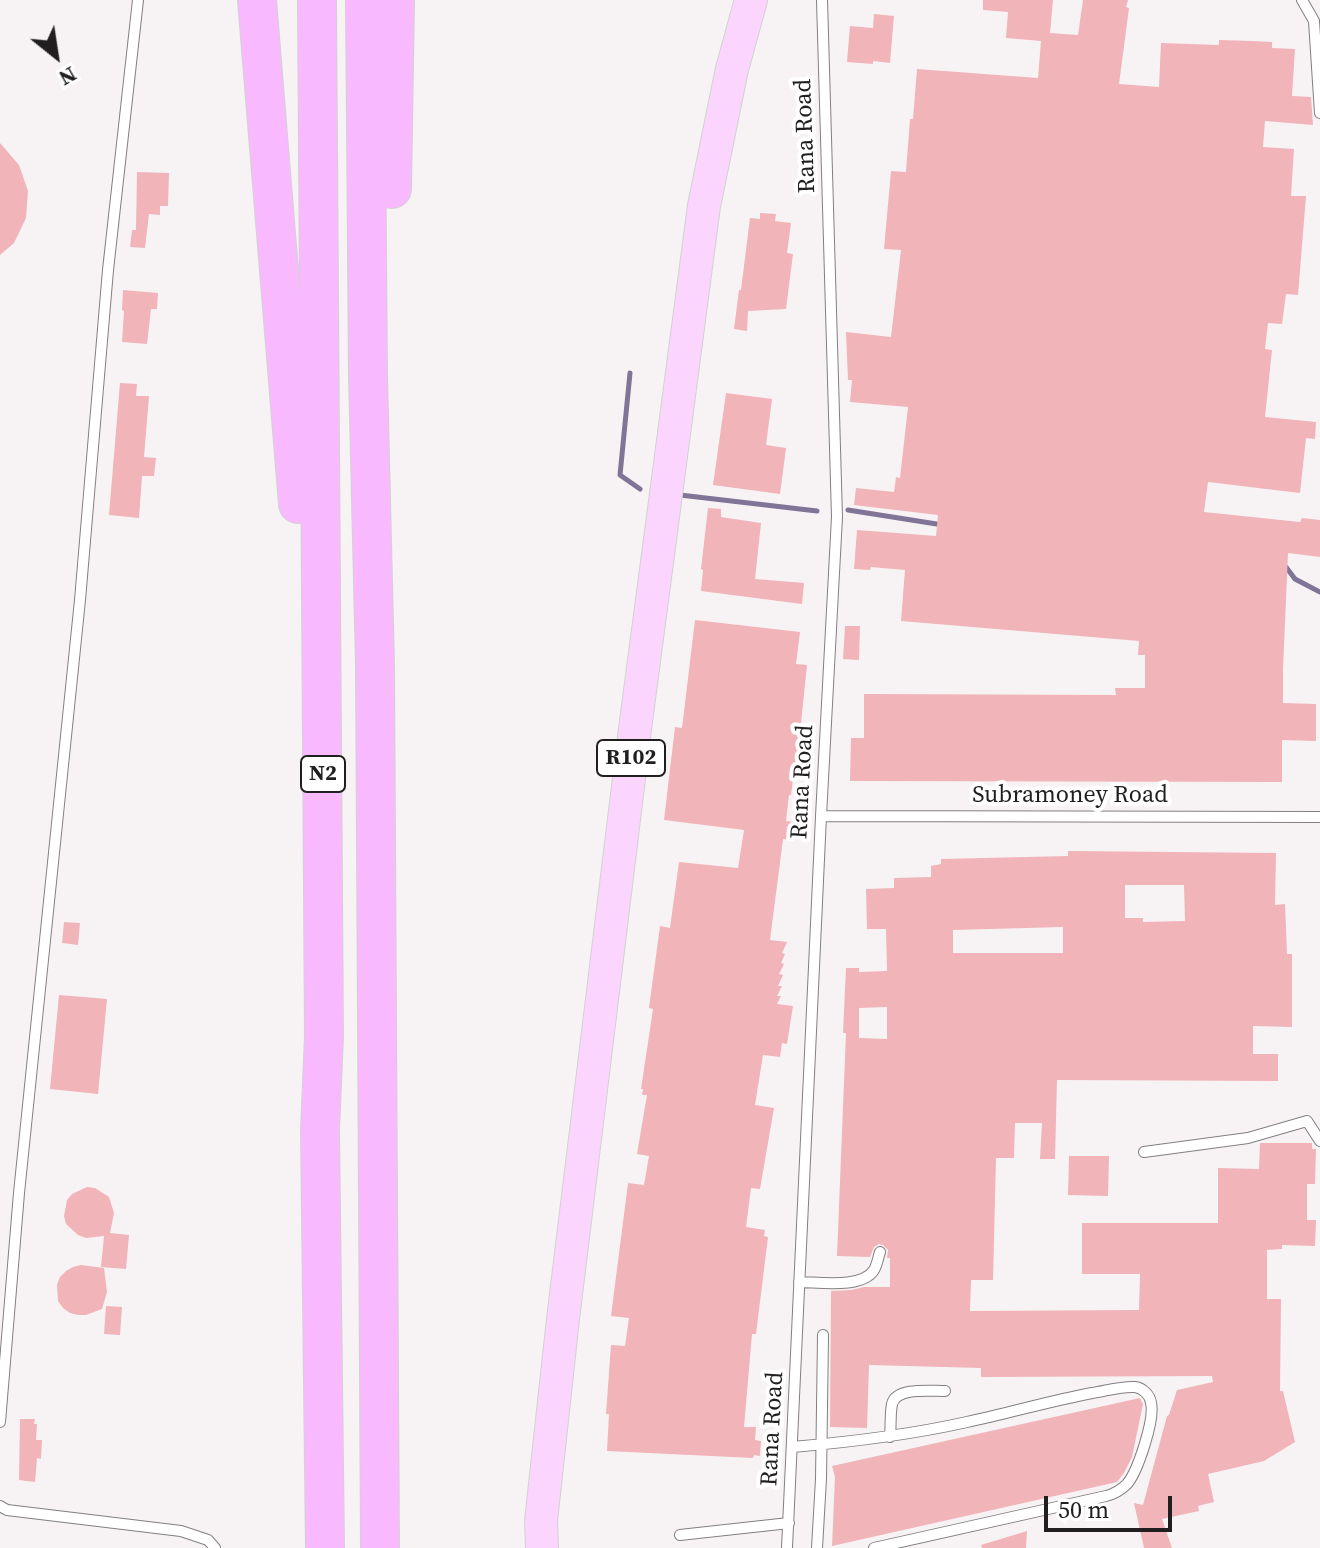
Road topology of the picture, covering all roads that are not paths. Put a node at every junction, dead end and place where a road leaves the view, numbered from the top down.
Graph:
1 (138, 0) edge
2 (257, 0) edge
3 (317, 0) edge
4 (365, 0) edge
5 (395, 0) edge
6 (751, 0) edge
7 (822, 0) edge
8 (1302, 0) edge
9 (1320, 113) edge
10 (375, 665) junction
11 (322, 693) junction
12 (821, 816) junction
13 (1320, 817) edge
14 (1320, 1141) edge
15 (1144, 1152) dead end
16 (880, 1252) dead end
17 (799, 1282) junction
18 (823, 1335) dead end
19 (945, 1391) dead end
20 (0, 1422) edge
21 (890, 1437) junction
22 (822, 1444) junction
23 (792, 1447) junction
24 (0, 1506) edge
25 (789, 1523) junction
26 (680, 1535) dead end
27 (539, 1539) edge
28 (215, 1548) edge
29 (325, 1548) edge
30 (380, 1548) edge
31 (787, 1548) edge
32 (817, 1548) edge
33 (874, 1548) edge

1 - 20 lane
2 - 11 highway
3 - 11 highway, N2
4 - 10 highway, N2
5 - 10 highway
6 - 27 main road, R102
7 - 12 lane, Rana Road
8 - 9 lane
10 - 30 highway, N2
11 - 29 highway, N2
12 - 13 lane, Subramoney Road
12 - 17 lane, Rana Road
14 - 15 lane
16 - 17 lane
17 - 23 lane, Rana Road
18 - 22 lane
19 - 21 lane
21 - 22 lane
21 - 33 lane
22 - 23 lane
22 - 32 lane
23 - 25 lane, Rana Road
24 - 28 lane
25 - 26 lane
25 - 31 lane, Rana Road

